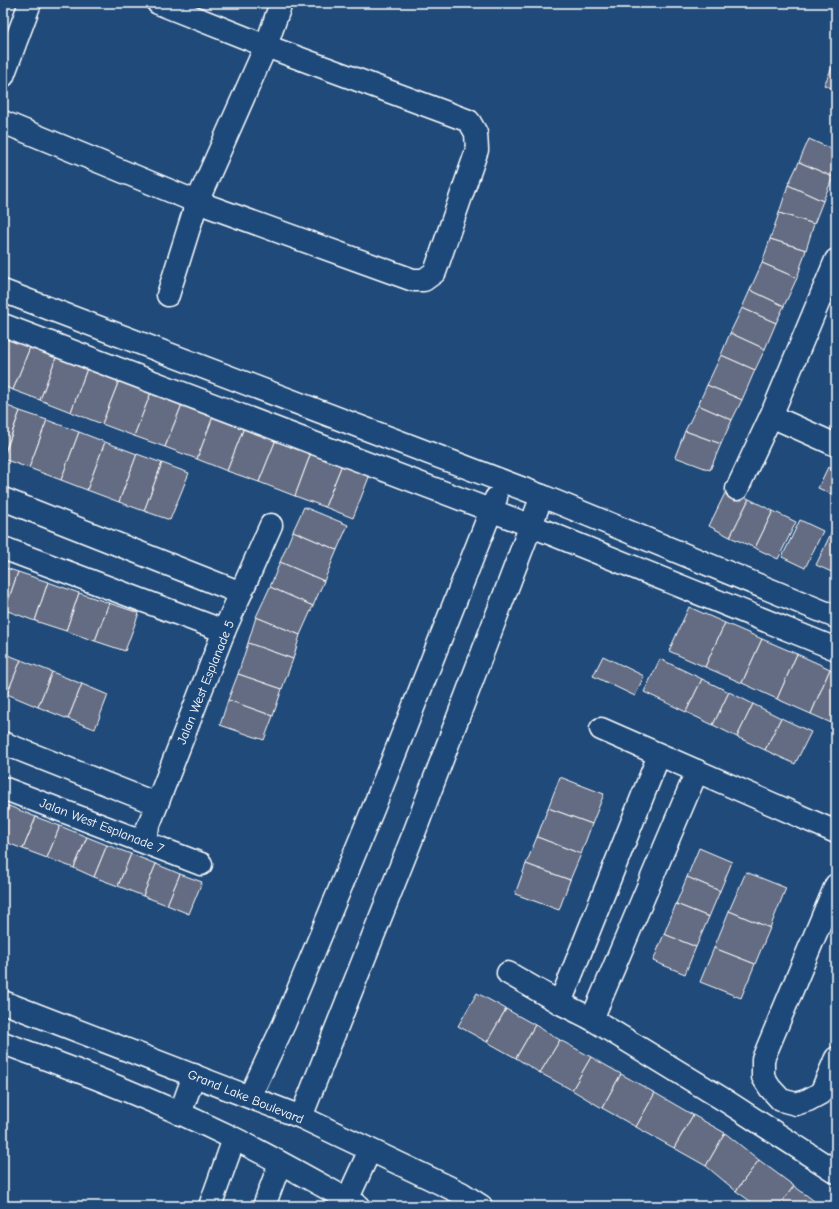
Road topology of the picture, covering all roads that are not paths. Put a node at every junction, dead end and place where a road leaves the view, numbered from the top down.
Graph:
1 (30, 3) edge
2 (158, 3) edge
3 (281, 3) edge
4 (266, 46) junction
5 (3, 76) edge
6 (3, 122) edge
7 (197, 202) junction
8 (836, 260) edge
9 (3, 291) edge
10 (831, 291) edge
11 (168, 295) dead end
12 (3, 325) edge
13 (771, 416) junction
14 (836, 445) edge
15 (501, 481) junction
16 (737, 489) dead end
17 (542, 496) junction
18 (3, 499) edge
19 (492, 511) junction
20 (271, 525) dead end
21 (532, 526) junction
22 (3, 548) edge
23 (241, 593) junction
24 (836, 617) edge
25 (224, 631) junction
26 (836, 649) edge
27 (601, 729) dead end
28 (3, 743) edge
29 (659, 755) junction
30 (697, 771) junction
31 (3, 788) edge
32 (157, 804) junction
33 (836, 832) edge
34 (143, 840) junction
35 (201, 864) dead end
36 (836, 885) edge
37 (508, 973) dead end
38 (3, 1002) edge
39 (560, 1003) junction
40 (592, 1020) junction
41 (3, 1043) edge
42 (836, 1058) edge
43 (194, 1074) junction
44 (250, 1096) junction
45 (180, 1114) junction
46 (301, 1117) junction
47 (234, 1138) junction
48 (370, 1150) junction
49 (280, 1163) junction
50 (836, 1172) edge
51 (353, 1203) edge
52 (210, 1206) edge
53 (264, 1206) edge
54 (481, 1206) edge

1 - 5 street
2 - 4 street
3 - 4 street
4 - 7 street
4 - 7 street
6 - 7 street
7 - 11 street
8 - 10 street
9 - 15 street
10 - 13 street
12 - 19 street
13 - 14 street
13 - 16 street
15 - 17 street
15 - 19 street
17 - 21 street
17 - 24 street
18 - 23 street
19 - 21 street
19 - 44 street
20 - 23 street, Jalan West Esplanade 5
21 - 26 street
21 - 46 street
22 - 25 street
23 - 25 street, Jalan West Esplanade 5
25 - 32 street, Jalan West Esplanade 5
27 - 29 street
28 - 32 street
29 - 30 street
29 - 39 street
30 - 33 street
30 - 40 street
31 - 34 street, Jalan West Esplanade 7
32 - 34 street, Jalan West Esplanade 5
34 - 35 street, Jalan West Esplanade 7
36 - 42 street
37 - 39 street
38 - 43 street, Grand Lake Boulevard
39 - 40 street
40 - 50 street
41 - 45 street
43 - 44 street, Grand Lake Boulevard
43 - 45 street
44 - 46 street, Grand Lake Boulevard
45 - 47 street
46 - 48 street, Grand Lake Boulevard
47 - 49 street
47 - 52 street
48 - 51 street
48 - 54 street, Grand Lake Boulevard
49 - 51 street
49 - 53 street

